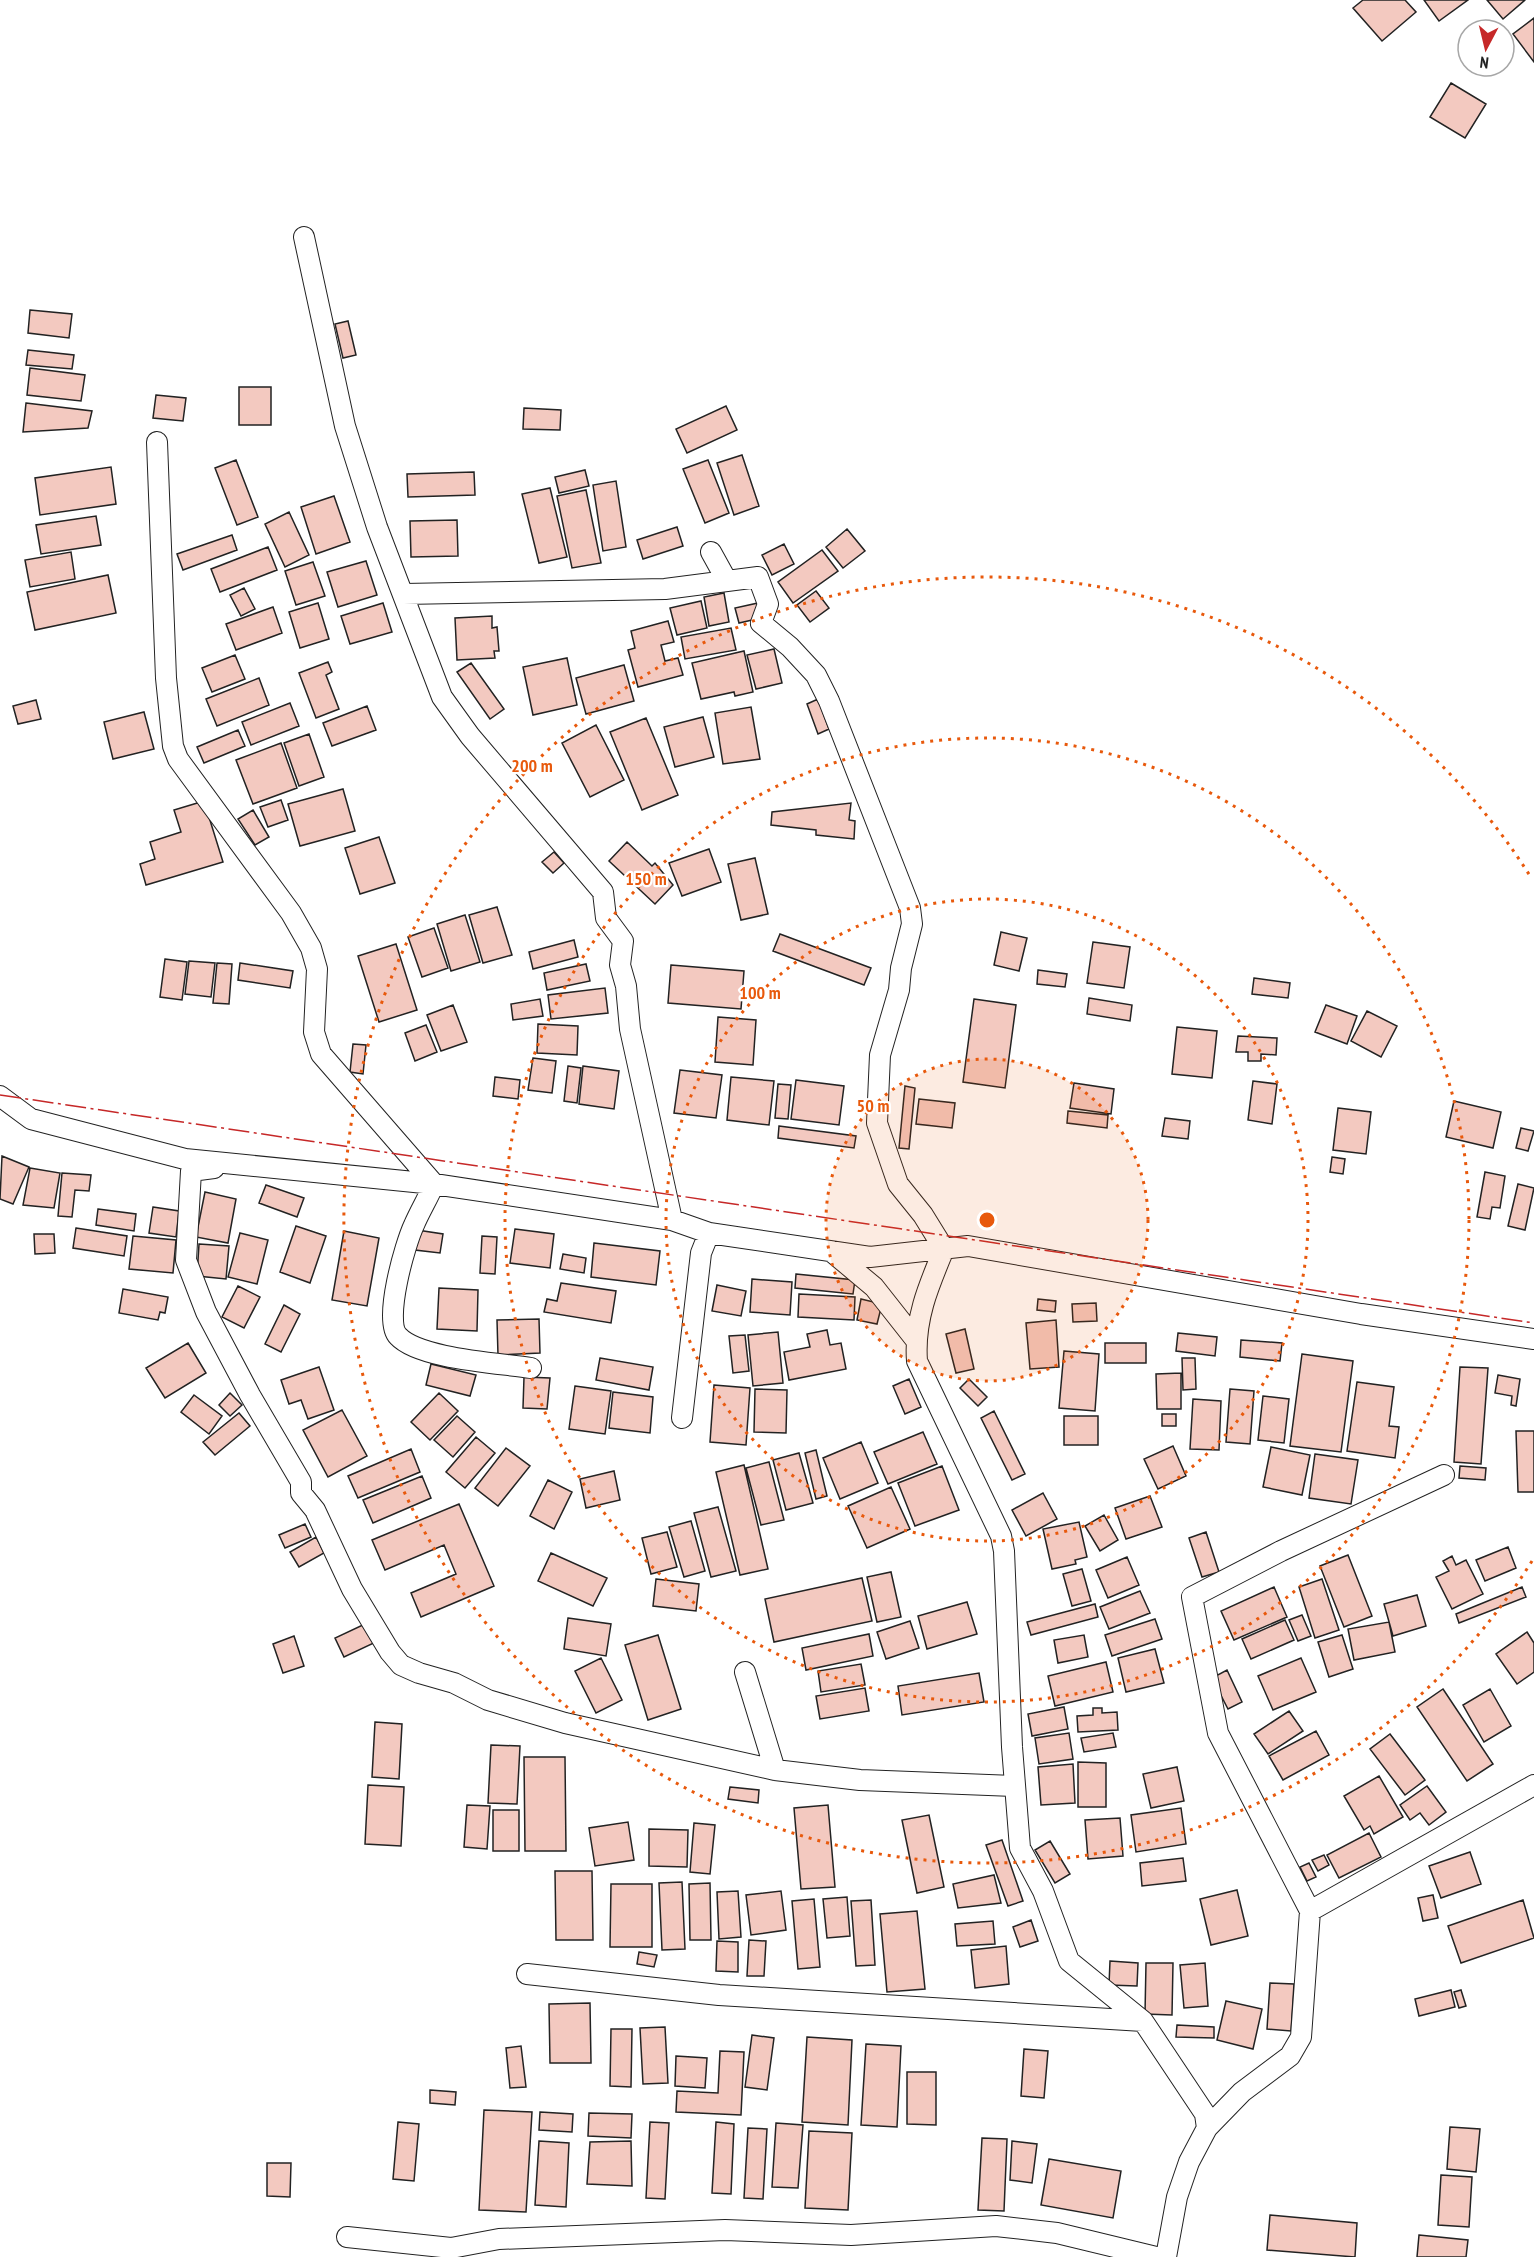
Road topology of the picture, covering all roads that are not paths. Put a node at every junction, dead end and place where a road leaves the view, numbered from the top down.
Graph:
1 (304, 237) dead end
2 (157, 442) dead end
3 (711, 552) dead end
4 (727, 581) junction
5 (404, 594) junction
6 (0, 1096) edge
7 (259, 1165) junction
8 (434, 1184) junction
9 (672, 1220) junction
10 (709, 1233) junction
11 (944, 1249) junction
12 (831, 1251) junction
13 (915, 1339) junction
14 (1534, 1339) edge
15 (531, 1368) dead end
16 (682, 1418) dead end
17 (1444, 1475) dead end
18 (745, 1672) dead end
19 (775, 1770) junction
20 (1534, 1785) edge
21 (1014, 1786) junction
22 (1311, 1911) junction
23 (527, 1974) dead end
24 (1143, 2021) junction
25 (1207, 2128) junction
26 (347, 2237) dead end
27 (1156, 2257) edge
28 (1166, 2257) edge

1 - 5 street
2 - 8 street
3 - 4 street
4 - 5 street
4 - 11 street
5 - 9 street
6 - 7 street
7 - 8 street
7 - 19 street
8 - 9 street
8 - 15 street
9 - 10 street
10 - 12 street
10 - 16 street
11 - 12 street
11 - 13 street
11 - 14 street
12 - 13 street
13 - 21 street
17 - 22 street
18 - 19 street
19 - 21 street
20 - 22 street
21 - 24 street
22 - 25 street
23 - 24 street
24 - 25 street
25 - 28 street
26 - 27 street

